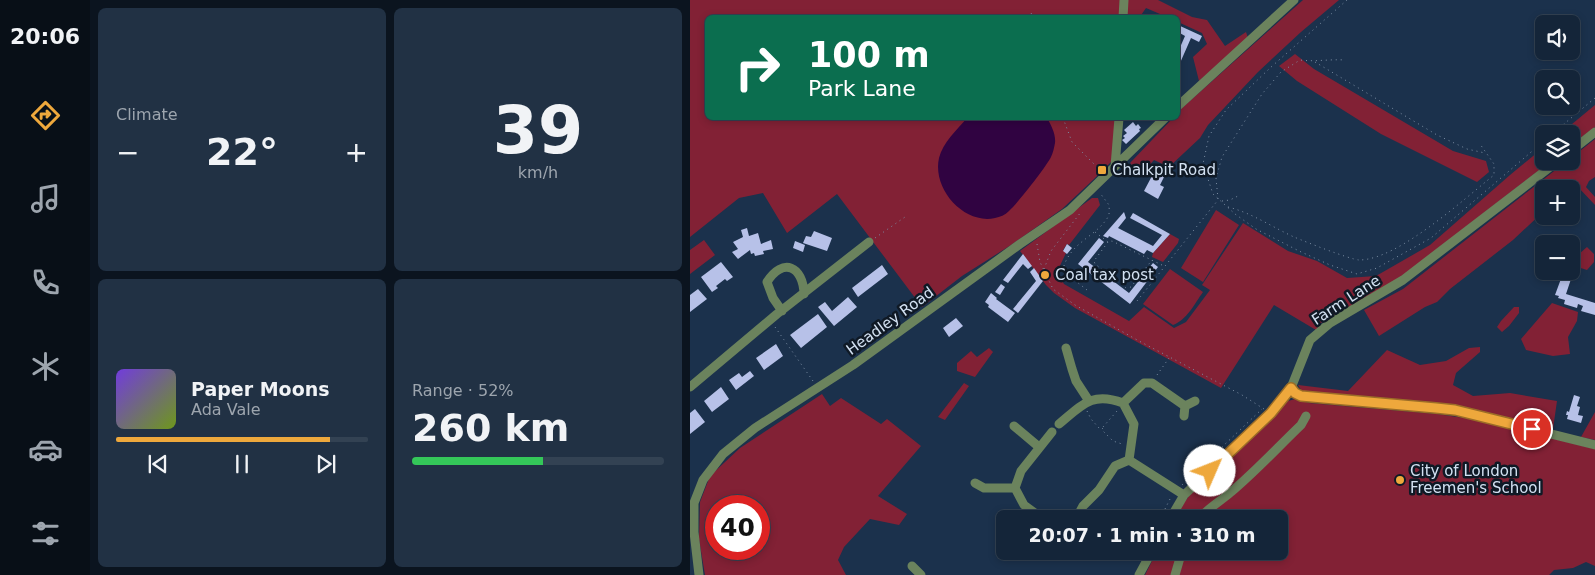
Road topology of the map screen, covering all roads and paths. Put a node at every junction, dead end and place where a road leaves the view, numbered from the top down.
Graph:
1 (1124, 0) edge
2 (1294, 0) edge
3 (1347, 0) edge
4 (1124, 15) edge
5 (1345, 60) dead end
6 (1315, 62) junction
7 (1595, 98) edge
8 (1180, 104) edge
9 (1064, 120) edge
10 (1119, 120) edge
11 (1163, 120) edge
12 (1563, 125) edge
13 (1595, 132) edge
14 (1480, 144) dead end
15 (1580, 144) edge
16 (1535, 149) edge
17 (1486, 154) junction
18 (1116, 166) junction
19 (1546, 170) edge
20 (1105, 176) junction
21 (1094, 188) junction
22 (1240, 195) dead end
23 (1218, 199) junction
24 (1221, 202) junction
25 (1086, 206) dead end
26 (1227, 207) junction
27 (905, 217) dead end
28 (1095, 231) junction
29 (1035, 234) junction
30 (869, 242) joint
31 (1108, 242) junction
32 (1152, 260) junction
33 (1164, 266) junction
34 (1044, 270) junction
35 (1088, 290) dead end
36 (804, 294) junction
37 (1137, 301) dead end
38 (782, 311) junction
39 (770, 320) junction
40 (1066, 348) dead end
41 (1169, 357) junction
42 (1152, 383) junction
43 (690, 387) edge
44 (818, 388) junction
45 (1291, 388) junction
46 (1195, 401) dead end
47 (1087, 403) junction
48 (1123, 403) junction
49 (1267, 410) junction
50 (1306, 416) dead end
51 (1060, 424) dead end
52 (1014, 426) dead end
53 (1103, 428) junction
54 (1052, 432) dead end
55 (1130, 444) junction
56 (1595, 445) edge
57 (1039, 447) junction
58 (1129, 460) junction
59 (976, 483) dead end
60 (1015, 488) junction
61 (1180, 493) junction
62 (1031, 510) edge
63 (1080, 510) edge
64 (1170, 510) edge
65 (1170, 510) edge
66 (1207, 510) edge
67 (1147, 560) edge
68 (1179, 560) edge
69 (912, 566) dead end
70 (699, 575) edge
71 (921, 575) edge
72 (1139, 575) edge
73 (1175, 575) edge

1 - 4 street
2 - 8 street
3 - 23 path
5 - 6 path
6 - 17 path
6 - 23 path
7 - 12 path
9 - 20 path
10 - 18 street
11 - 18 street, Headley Road
13 - 15 street
14 - 17 path
16 - 26 path
17 - 26 path
18 - 20 street, Headley Road
19 - 45 street, Farm Lane
20 - 21 street, Headley Road
21 - 28 path
21 - 29 street, Headley Road
22 - 24 path
23 - 24 path
23 - 33 path
24 - 26 path
25 - 34 path
27 - 30 path
28 - 31 path
28 - 35 path
29 - 34 path
29 - 44 street, Headley Road
30 - 36 street
31 - 32 path
31 - 32 path
32 - 33 path
33 - 37 path
34 - 41 path
36 - 38 street
36 - 38 street
38 - 39 street
39 - 43 street
39 - 44 path
40 - 47 street
41 - 42 path
41 - 49 path
42 - 46 street
42 - 48 street
44 - 70 street, Headley Road
45 - 49 street, Farm Lane
45 - 56 street
47 - 48 street
47 - 51 street
47 - 53 path
48 - 53 path
48 - 55 street
49 - 61 street, Farm Lane
49 - 61 path
50 - 66 street
52 - 57 street
53 - 55 path
54 - 57 street
55 - 58 street
57 - 60 street
58 - 61 street
58 - 63 street
59 - 60 street
60 - 62 street
61 - 64 street, Farm Lane
61 - 65 path
67 - 72 street
68 - 73 street
69 - 71 street

